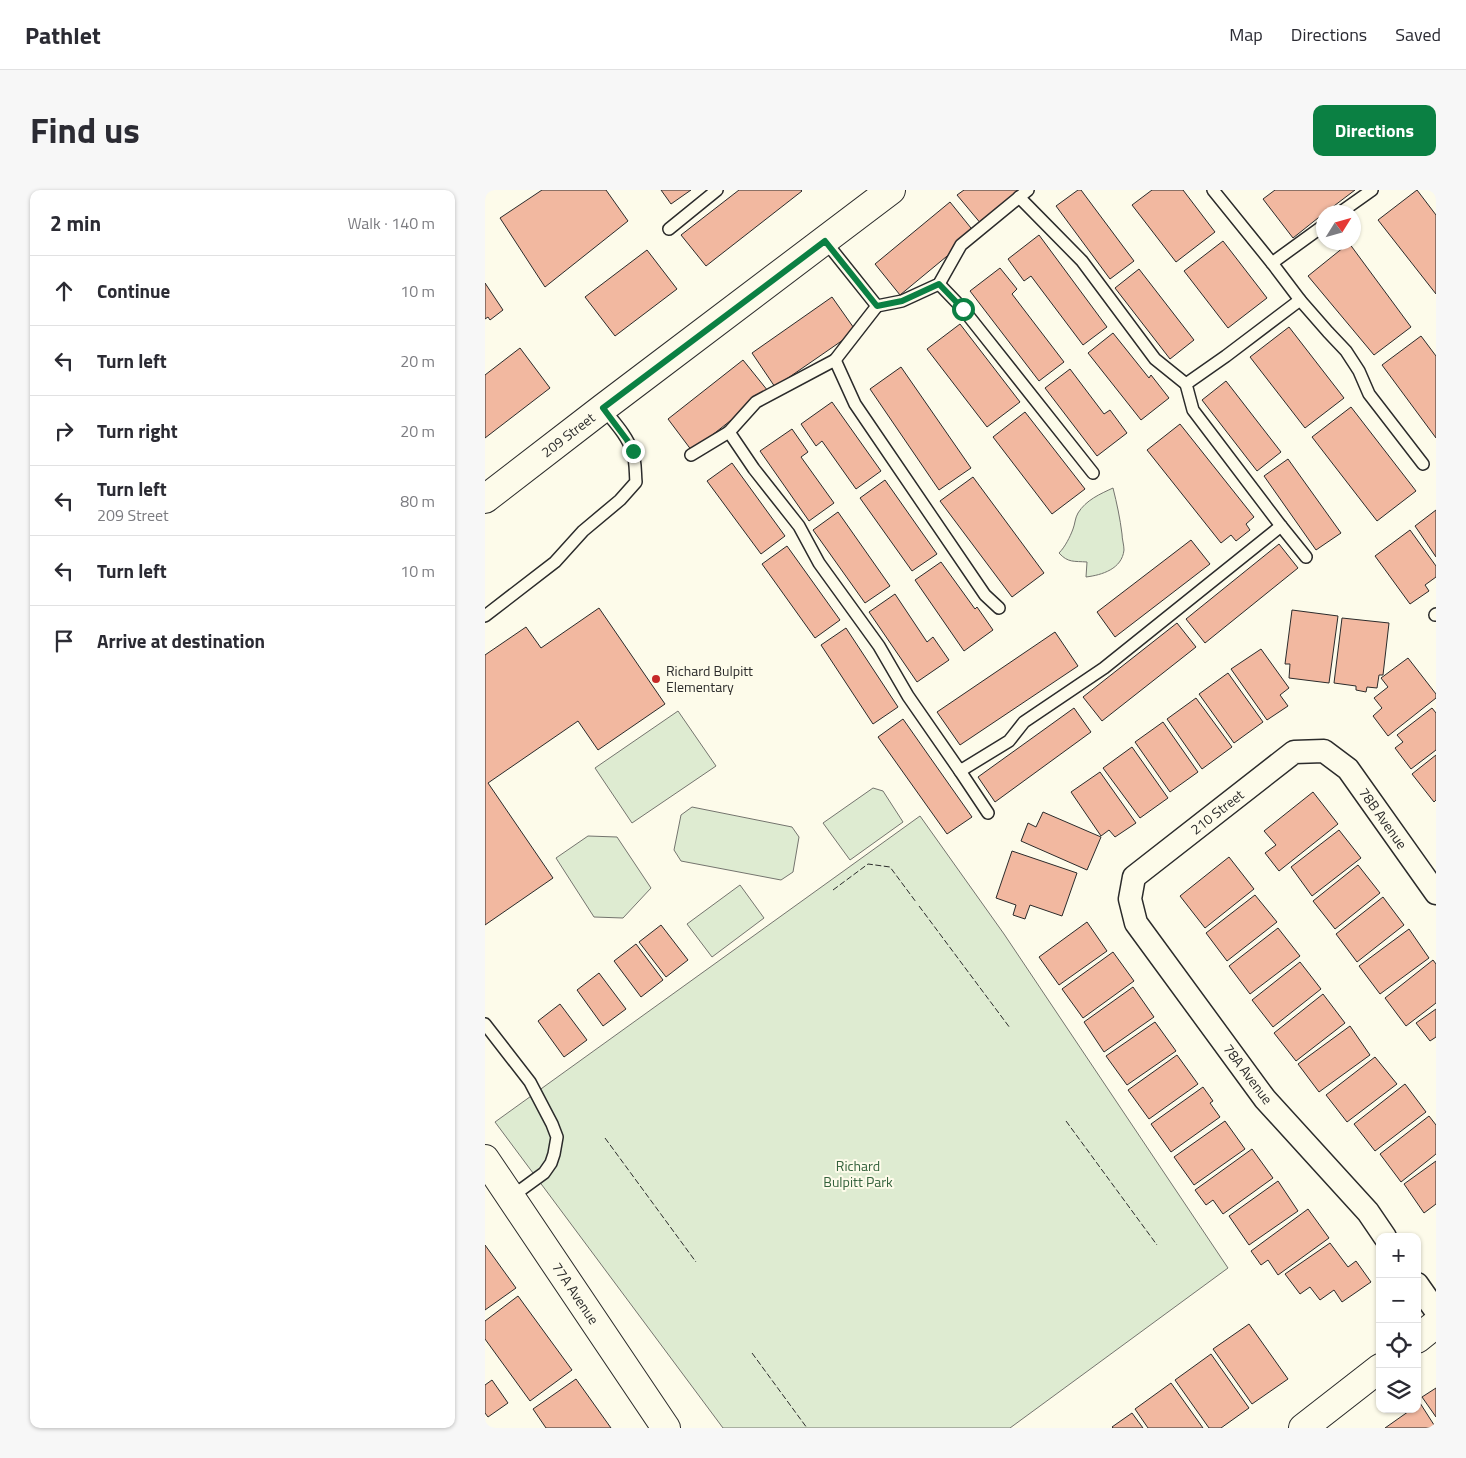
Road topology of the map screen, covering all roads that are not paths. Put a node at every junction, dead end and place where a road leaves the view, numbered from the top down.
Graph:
1 (717, 190) edge
2 (891, 190) edge
3 (1213, 190) edge
4 (1372, 190) edge
5 (1023, 193) edge
6 (1351, 205) edge
7 (669, 229) dead end
8 (1316, 231) edge
9 (825, 241) junction
10 (1272, 263) junction
11 (939, 284) junction
12 (1299, 300) junction
13 (877, 306) junction
14 (835, 360) junction
15 (1186, 384) junction
16 (603, 408) junction
17 (729, 432) junction
18 (691, 455) dead end
19 (1423, 464) dead end
20 (1093, 473) dead end
21 (485, 499) edge
22 (1281, 526) junction
23 (1307, 557) dead end
24 (999, 608) dead end
25 (485, 616) edge
26 (1324, 751) joint
27 (960, 771) junction
28 (988, 813) dead end
29 (1436, 893) edge
30 (1130, 900) joint
31 (485, 1024) edge
32 (485, 1158) edge
33 (511, 1197) junction
34 (1382, 1233) edge
35 (1421, 1290) edge
36 (1436, 1311) edge
37 (1436, 1324) edge
38 (1421, 1336) edge
39 (1376, 1371) edge
40 (666, 1428) edge
41 (1303, 1428) edge

1 - 7 lane
2 - 9 street, 209 Street
3 - 10 lane
4 - 6 lane
5 - 11 lane
5 - 15 lane
8 - 10 lane
9 - 13 lane
9 - 16 street, 209 Street
10 - 12 lane
11 - 13 lane
11 - 20 lane
12 - 15 lane
12 - 19 lane
13 - 14 lane
14 - 17 lane
14 - 24 lane
15 - 22 lane
16 - 21 street, 209 Street
16 - 25 lane
17 - 18 lane
17 - 27 lane
22 - 23 lane
22 - 27 lane
26 - 29 street, 78B Avenue
26 - 30 street, 210 Street
27 - 28 lane
30 - 34 street, 78A Avenue
31 - 33 lane
32 - 33 street, 77A Avenue
33 - 40 street, 77A Avenue
35 - 36 street
37 - 38 street
39 - 41 street

